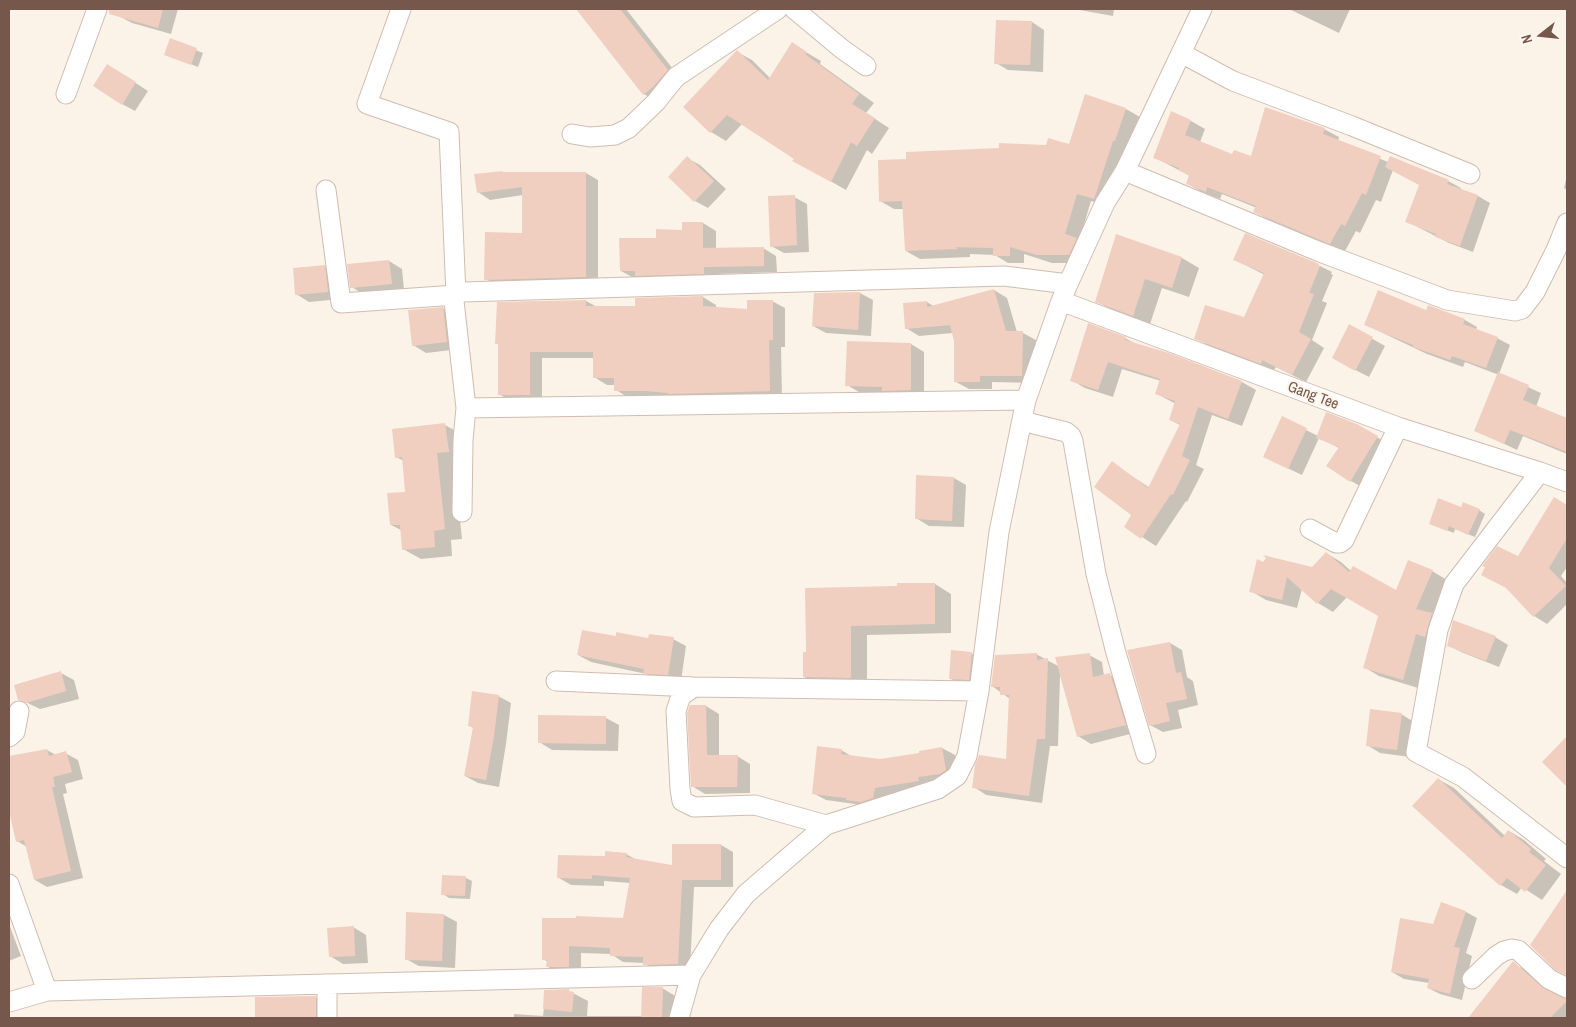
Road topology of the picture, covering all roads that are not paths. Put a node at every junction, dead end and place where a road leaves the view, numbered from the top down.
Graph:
1 (97, 9) edge
2 (401, 9) edge
3 (778, 9) edge
4 (794, 9) edge
5 (1202, 9) edge
6 (1181, 53) junction
7 (866, 66) dead end
8 (66, 94) dead end
9 (572, 134) dead end
10 (1125, 171) junction
11 (1470, 174) dead end
12 (326, 190) dead end
13 (1567, 223) edge
14 (1064, 293) junction
15 (456, 295) junction
16 (1026, 400) junction
17 (466, 408) junction
18 (1022, 421) junction
19 (1398, 428) junction
20 (1540, 472) junction
21 (1567, 482) edge
22 (462, 512) dead end
23 (1310, 529) dead end
24 (556, 681) dead end
25 (694, 687) junction
26 (979, 691) junction
27 (19, 711) dead end
28 (9, 737) edge
29 (1146, 754) dead end
30 (826, 824) junction
31 (1567, 858) edge
32 (9, 884) edge
33 (691, 975) junction
34 (1472, 979) dead end
35 (327, 984) junction
36 (1567, 988) edge
37 (47, 991) junction
38 (9, 1002) edge
39 (327, 1018) edge
40 (679, 1018) edge

1 - 8 street
2 - 15 street
3 - 9 street
4 - 7 street
5 - 6 street
6 - 10 street
6 - 11 street
10 - 13 street
10 - 14 street
12 - 15 street, Gang Tee
14 - 15 street, Gang Tee
14 - 16 street
14 - 19 street, Gang Tee
15 - 17 street
16 - 17 street
16 - 18 street
17 - 22 street
18 - 26 street
18 - 29 street
19 - 20 street, Gang Tee
19 - 23 street
20 - 21 street, Gang Tee
20 - 31 street
24 - 25 street
25 - 26 street
25 - 30 street
26 - 30 street
27 - 28 street
30 - 33 street
32 - 37 street
33 - 35 street
33 - 40 street
34 - 36 street
35 - 37 street
35 - 39 street
37 - 38 street

